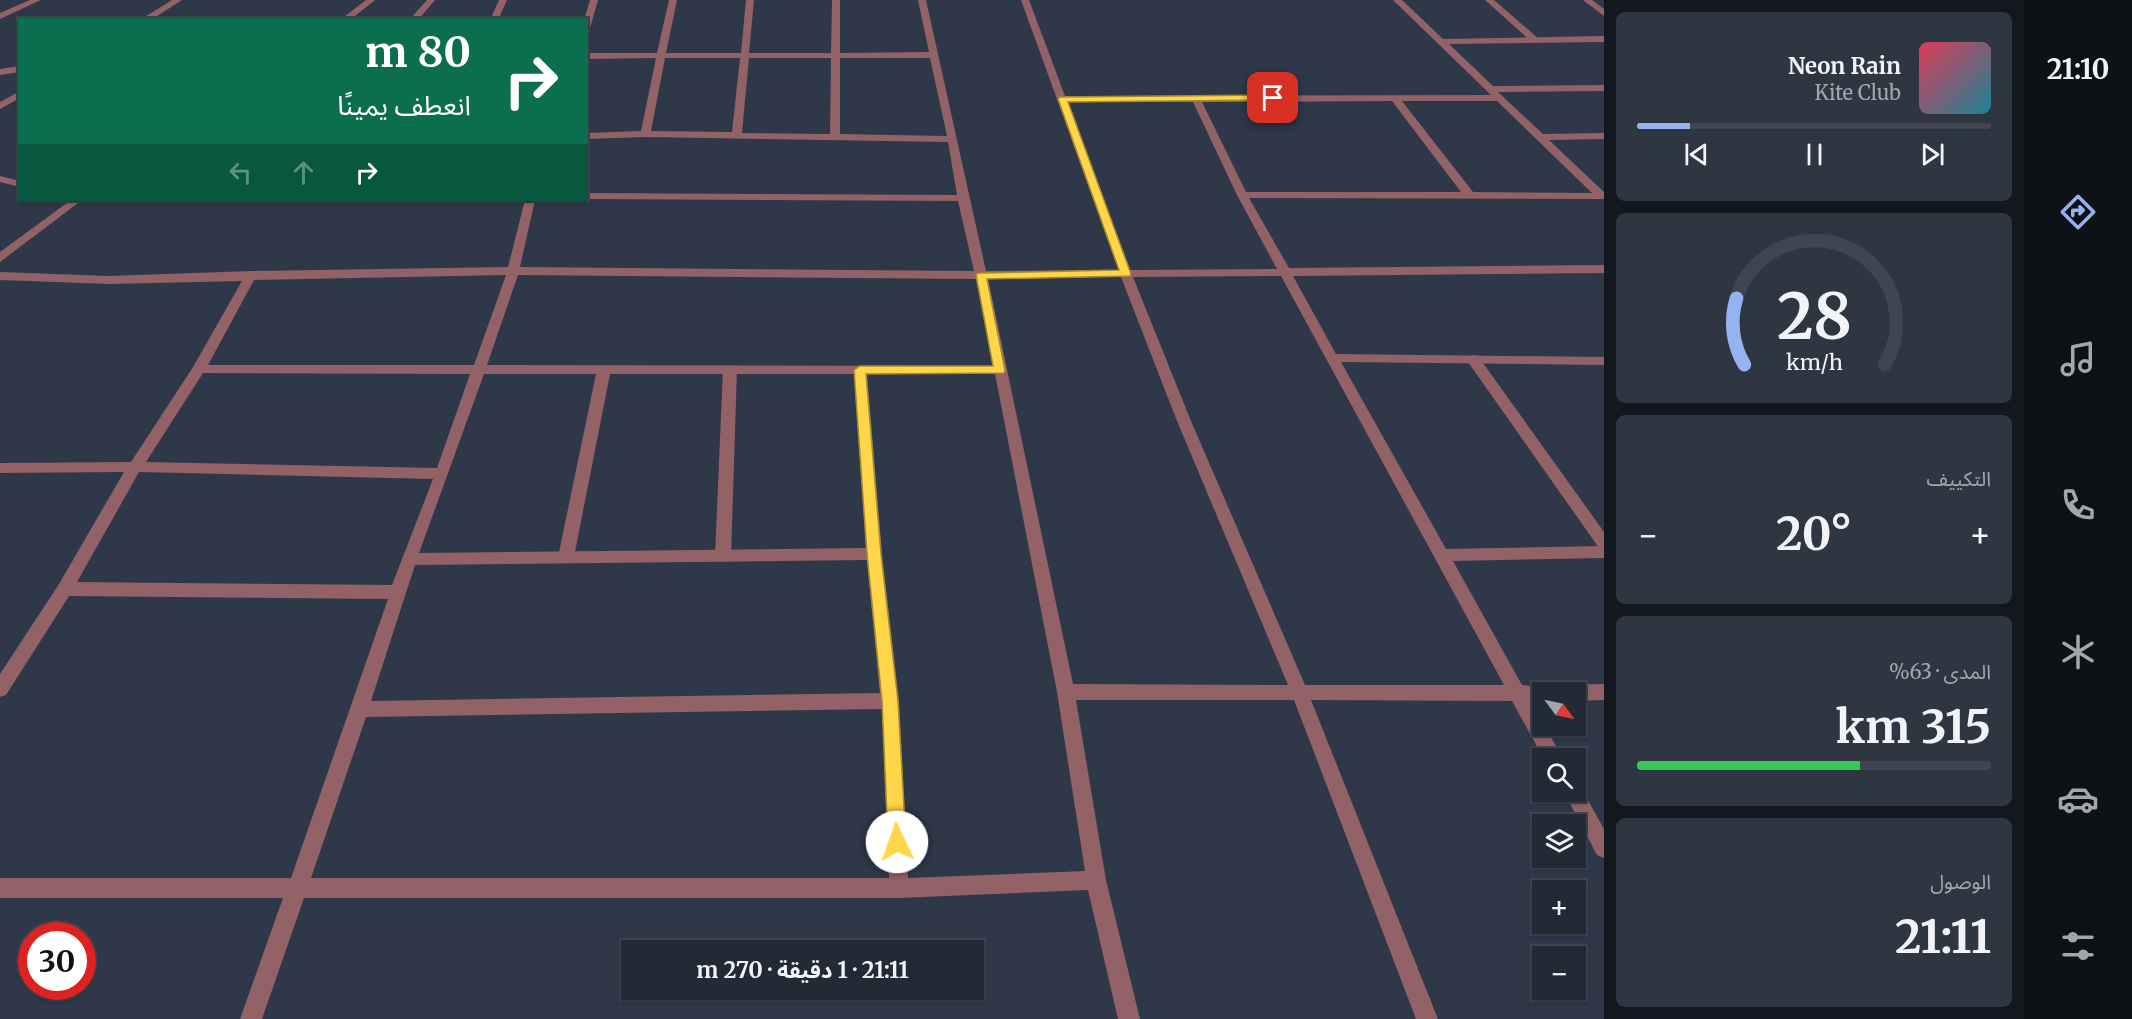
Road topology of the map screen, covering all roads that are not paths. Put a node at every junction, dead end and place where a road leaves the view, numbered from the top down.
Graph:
1 (37, 0) edge
2 (178, 0) edge
3 (371, 0) edge
4 (431, 0) edge
5 (503, 0) edge
6 (594, 0) edge
7 (673, 0) edge
8 (750, 0) edge
9 (836, 0) edge
10 (922, 0) edge
11 (1025, 0) edge
12 (1397, 0) edge
13 (1489, 0) edge
14 (1587, 0) edge
15 (1604, 13) edge
16 (0, 16) edge
17 (147, 18) edge
18 (347, 18) edge
19 (415, 18) edge
20 (495, 18) edge
21 (588, 21) edge
22 (1604, 39) edge
23 (1536, 41) junction
24 (1441, 42) junction
25 (661, 55) junction
26 (934, 55) junction
27 (588, 56) edge
28 (746, 56) junction
29 (836, 56) junction
30 (18, 69) edge
31 (0, 72) edge
32 (1604, 88) edge
33 (1490, 89) junction
34 (18, 95) edge
35 (1196, 98) junction
36 (1499, 98) junction
37 (1063, 99) junction
38 (1395, 99) junction
39 (0, 106) edge
40 (645, 134) junction
41 (588, 136) edge
42 (736, 136) junction
43 (835, 136) junction
44 (1539, 136) junction
45 (1604, 136) edge
46 (953, 139) junction
47 (0, 179) edge
48 (18, 184) edge
49 (1242, 195) junction
50 (1469, 195) junction
51 (588, 196) edge
52 (1603, 196) edge
53 (963, 198) junction
54 (76, 201) edge
55 (530, 201) edge
56 (0, 258) edge
57 (1604, 269) edge
58 (513, 271) junction
59 (1287, 273) junction
60 (1126, 274) junction
61 (251, 275) junction
62 (981, 275) junction
63 (0, 276) edge
64 (1334, 358) junction
65 (1473, 359) junction
66 (1603, 362) edge
67 (199, 369) junction
68 (479, 369) junction
69 (604, 369) junction
70 (730, 369) junction
71 (860, 370) junction
72 (999, 370) junction
73 (135, 467) junction
74 (0, 468) edge
75 (442, 474) junction
76 (1604, 544) edge
77 (1604, 552) edge
78 (874, 554) junction
79 (1443, 555) junction
80 (723, 556) junction
81 (566, 557) junction
82 (409, 559) junction
83 (65, 589) junction
84 (398, 592) junction
85 (0, 689) edge
86 (1299, 691) junction
87 (1066, 692) junction
88 (1518, 693) junction
89 (1532, 693) edge
90 (1586, 693) edge
91 (1604, 693) edge
92 (890, 701) junction
93 (360, 709) junction
94 (1548, 748) edge
95 (1579, 802) edge
96 (1604, 848) edge
97 (1096, 880) junction
98 (0, 888) edge
99 (899, 888) junction
100 (296, 890) junction
101 (251, 1019) edge
102 (1129, 1019) edge
103 (1427, 1019) edge

1 - 16 street
2 - 17 street
3 - 18 street
4 - 19 street
5 - 20 street
6 - 21 street
7 - 25 street
8 - 28 street
9 - 29 street
10 - 26 street
11 - 37 street
12 - 24 street
13 - 23 street
14 - 15 street
22 - 23 street
23 - 24 street
24 - 33 street
25 - 27 street
25 - 28 street
25 - 40 street
26 - 29 street
26 - 46 street
28 - 29 street
28 - 42 street
29 - 43 street
30 - 31 street
32 - 33 street
33 - 36 street
34 - 39 street
35 - 37 street
35 - 38 street
35 - 49 street
36 - 38 street
36 - 44 street
37 - 60 street
38 - 50 street
40 - 41 street
40 - 42 street
42 - 43 street
43 - 46 street
44 - 45 street
44 - 52 street
46 - 53 street
47 - 48 street
49 - 50 street
49 - 59 street
50 - 52 street
51 - 53 street
53 - 62 street
54 - 56 street
55 - 58 street
57 - 59 street
58 - 61 street
58 - 62 street
58 - 68 street
59 - 60 street
59 - 64 street
60 - 62 street
60 - 86 street
61 - 63 street
61 - 67 street
62 - 72 street
64 - 65 street
64 - 79 street
65 - 66 street
65 - 76 street
67 - 68 street
67 - 73 street
68 - 69 street
68 - 75 street
69 - 70 street
69 - 81 street
70 - 71 street
70 - 80 street
71 - 72 street
71 - 78 street
72 - 87 street
73 - 74 street
73 - 75 street
73 - 83 street
75 - 82 street
77 - 79 street
78 - 80 street
78 - 92 street
79 - 88 street
80 - 81 street
81 - 82 street
82 - 84 street
83 - 84 street
83 - 85 street
84 - 93 street
86 - 87 street
86 - 88 street
86 - 103 street
87 - 97 street
88 - 89 street
88 - 94 street
90 - 91 street
92 - 93 street
92 - 99 street
93 - 100 street
95 - 96 street
97 - 99 street
97 - 102 street
98 - 100 street
99 - 100 street
100 - 101 street

